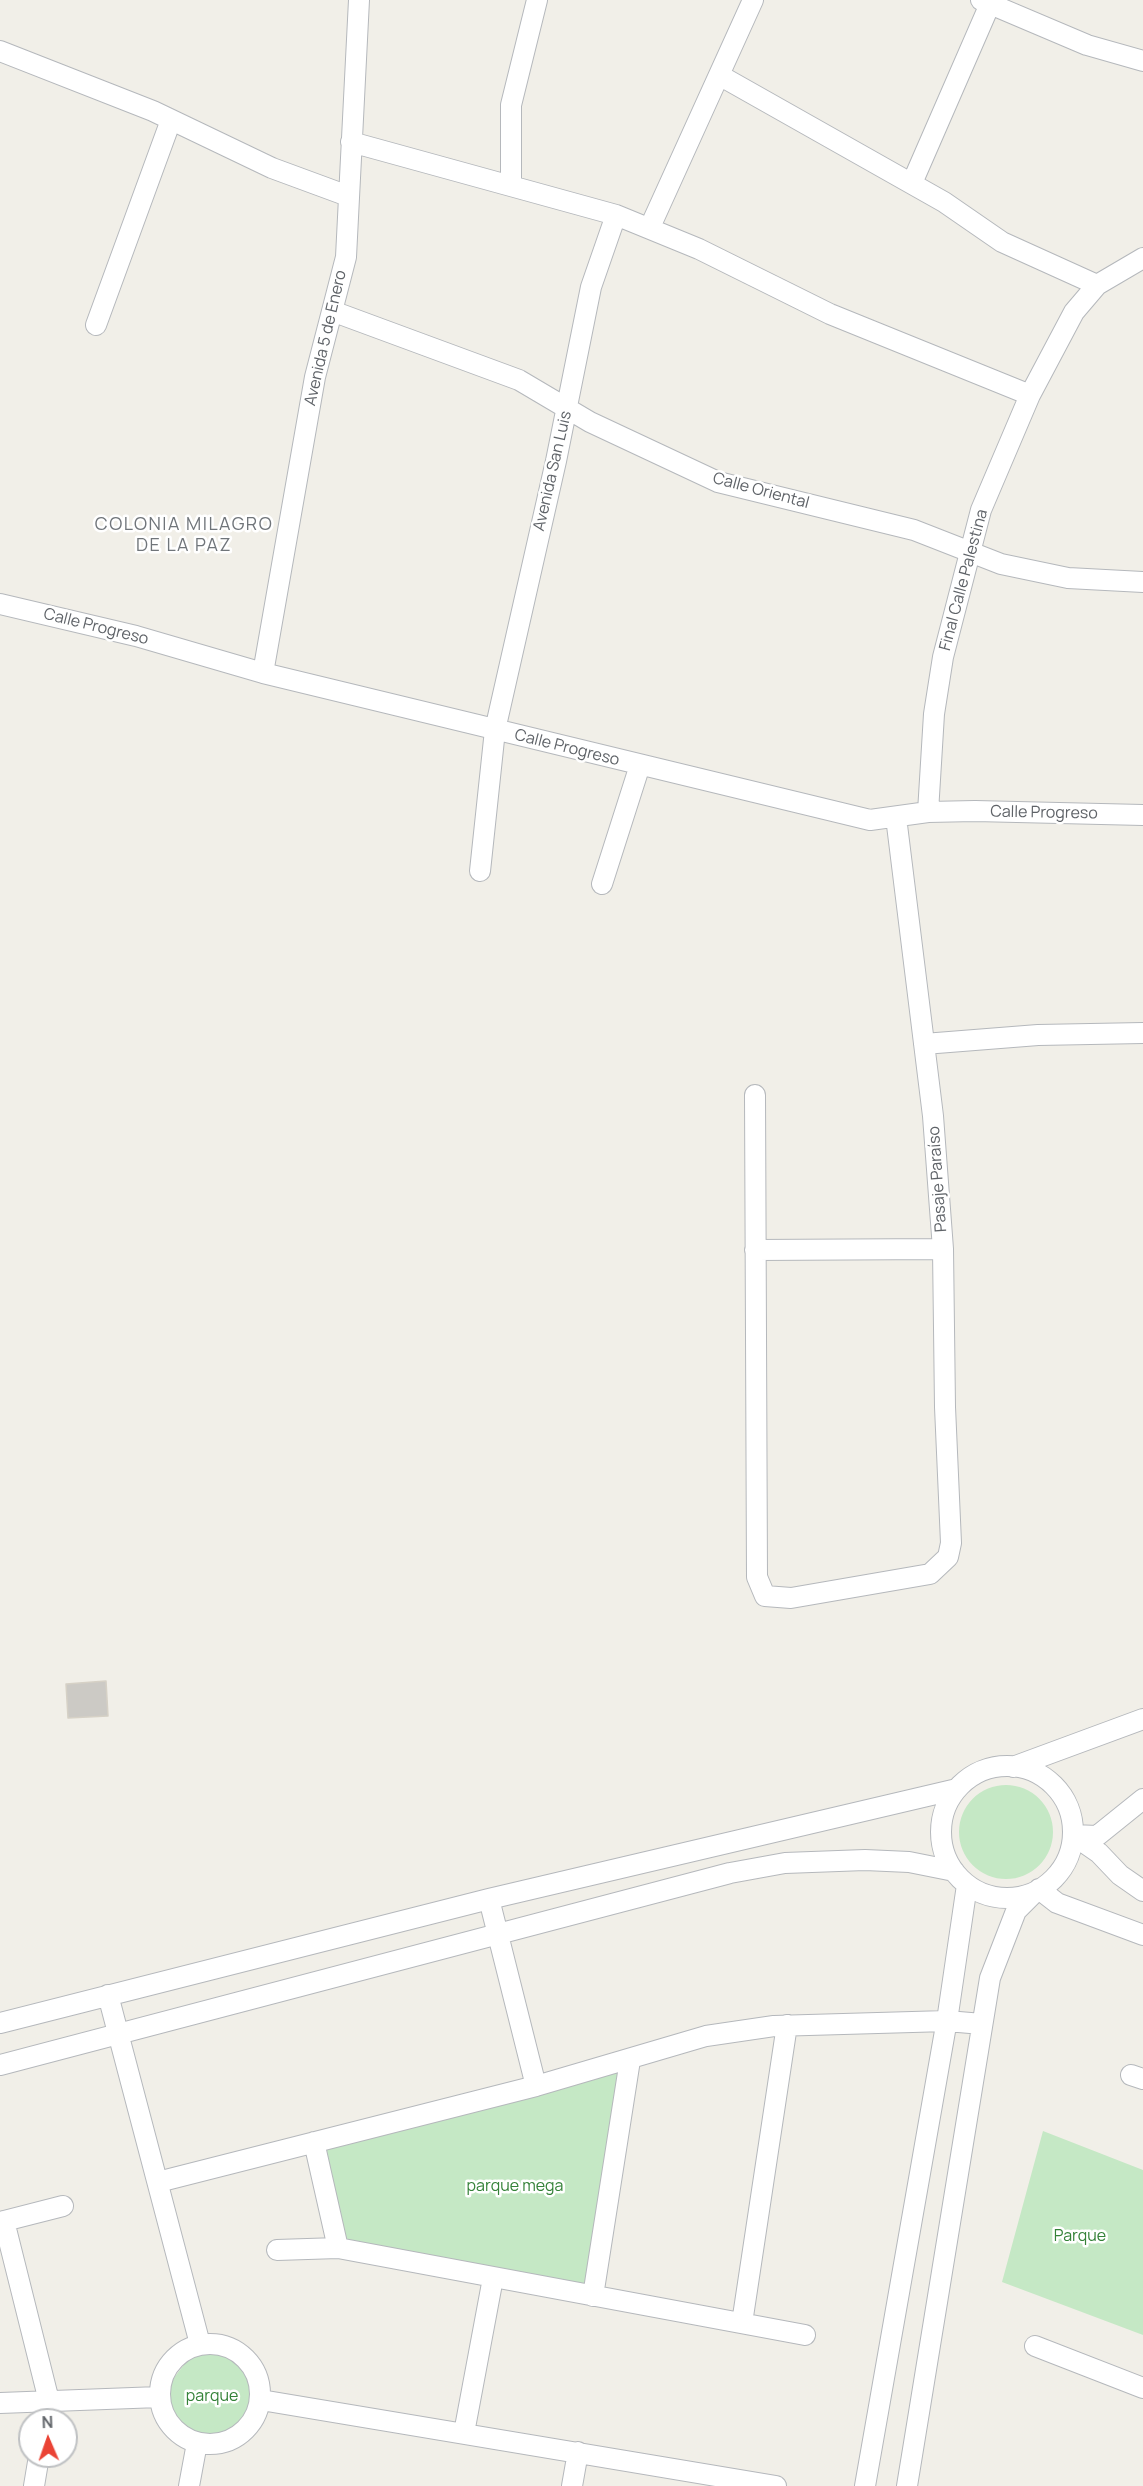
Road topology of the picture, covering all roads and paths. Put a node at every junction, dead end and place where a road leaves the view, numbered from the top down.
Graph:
1 (359, 0) edge
2 (537, 0) edge
3 (753, 0) edge
4 (986, 2) edge
5 (0, 51) edge
6 (1143, 61) edge
7 (719, 75) junction
8 (171, 120) junction
9 (351, 142) junction
10 (912, 183) junction
11 (511, 184) junction
12 (348, 196) junction
13 (616, 214) junction
14 (650, 227) junction
15 (1143, 258) edge
16 (1096, 285) junction
17 (332, 311) junction
18 (96, 325) dead end
19 (1030, 395) junction
20 (567, 409) junction
21 (970, 552) junction
22 (1143, 582) edge
23 (0, 604) edge
24 (263, 673) junction
25 (495, 730) junction
26 (640, 765) junction
27 (928, 812) junction
28 (1143, 815) edge
29 (896, 817) junction
30 (480, 870) dead end
31 (602, 884) dead end
32 (1143, 1033) edge
33 (924, 1044) junction
34 (755, 1095) dead end
35 (943, 1249) junction
36 (755, 1250) junction
37 (1143, 1719) edge
38 (1013, 1767) junction
39 (957, 1789) junction
40 (1143, 1798) edge
41 (1073, 1835) junction
42 (960, 1878) junction
43 (1037, 1891) junction
44 (1143, 1891) edge
45 (489, 1899) junction
46 (497, 1934) junction
47 (1143, 1935) edge
48 (108, 1995) junction
49 (947, 2020) junction
50 (0, 2023) edge
51 (982, 2024) junction
52 (788, 2025) junction
53 (119, 2034) junction
54 (630, 2060) junction
55 (0, 2065) edge
56 (536, 2086) junction
57 (314, 2142) junction
58 (158, 2181) junction
59 (63, 2206) dead end
60 (2, 2222) edge
61 (338, 2248) junction
62 (277, 2250) dead end
63 (493, 2278) junction
64 (593, 2296) junction
65 (742, 2323) junction
66 (805, 2335) dead end
67 (200, 2344) junction
68 (1035, 2346) dead end
69 (1143, 2388) edge
70 (159, 2397) junction
71 (261, 2400) junction
72 (0, 2403) edge
73 (34, 2408) edge
74 (47, 2408) edge
75 (64, 2408) edge
76 (464, 2433) junction
77 (197, 2443) junction
78 (578, 2452) junction
79 (37, 2468) edge
80 (34, 2486) edge
81 (189, 2486) edge
82 (572, 2486) edge
83 (776, 2486) edge
84 (866, 2486) edge
85 (907, 2486) edge

1 - 9 street, Avenida 5 de Enero
2 - 11 street
3 - 7 street
4 - 6 street
4 - 10 street
5 - 8 street
7 - 10 street
7 - 14 street
8 - 12 street
8 - 18 street
9 - 11 street
9 - 12 street, Avenida 5 de Enero
10 - 16 street
11 - 13 street
12 - 17 street, Avenida 5 de Enero
13 - 14 street
13 - 20 street, Avenida San Luis
14 - 19 street
15 - 16 street, Final Calle Palestina
16 - 19 street, Final Calle Palestina
17 - 20 street, Calle Oriental
17 - 24 street, Avenida 5 de Enero
19 - 21 street, Final Calle Palestina
20 - 21 street, Calle Oriental
20 - 25 street, Avenida San Luis
21 - 22 street, Calle Oriental
21 - 27 street, Final Calle Palestina
23 - 24 street, Calle Progreso
24 - 25 street, Calle Progreso
25 - 26 street, Calle Progreso
25 - 30 street, Avenida San Luis
26 - 29 street, Calle Progreso
26 - 31 street
27 - 28 street, Calle Progreso
27 - 29 street, Calle Progreso
29 - 33 street, Pasaje Paraíso
32 - 33 street
33 - 35 street, Pasaje Paraíso
34 - 36 street
35 - 36 street
35 - 36 street, Pasaje Paraíso
37 - 38 street
38 - 39 street
38 - 41 street
39 - 42 street
39 - 45 street
40 - 41 street
41 - 43 street
41 - 44 street
42 - 43 street
42 - 46 street
42 - 49 street
43 - 47 street
43 - 51 street
45 - 46 street
45 - 48 street
46 - 53 street
46 - 56 street
48 - 50 street
48 - 53 street
49 - 51 street
49 - 52 street
49 - 84 street
51 - 85 street
52 - 54 street
52 - 65 street
53 - 55 street
53 - 58 street
54 - 56 street
54 - 64 street
56 - 57 street
57 - 58 street
57 - 61 street
58 - 67 street
59 - 60 street
60 - 74 street
61 - 62 street
61 - 63 street
63 - 64 street
63 - 76 street
64 - 65 street
65 - 66 street
67 - 70 street
67 - 71 street
68 - 69 street
70 - 75 street
70 - 77 street
71 - 76 street
71 - 77 street
72 - 73 street
76 - 78 street
77 - 81 street
78 - 82 street
78 - 83 street
79 - 80 street

